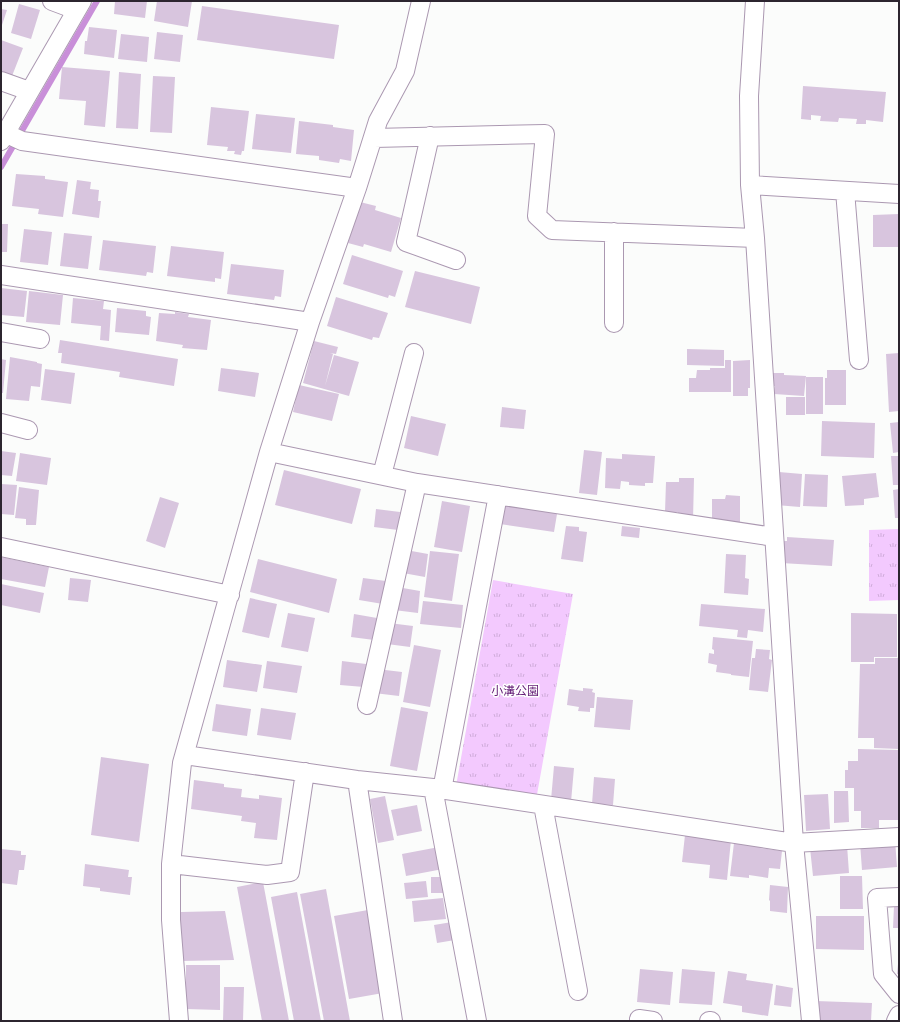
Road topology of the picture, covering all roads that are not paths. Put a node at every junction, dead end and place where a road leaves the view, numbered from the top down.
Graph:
1 (52, 1) edge
2 (421, 1) edge
3 (755, 1) edge
4 (79, 5) edge
5 (1, 81) edge
6 (29, 91) junction
7 (430, 136) junction
8 (10, 138) edge
9 (374, 138) junction
10 (750, 185) junction
11 (357, 188) junction
12 (845, 191) junction
13 (899, 194) edge
14 (614, 232) junction
15 (755, 238) junction
16 (456, 260) dead end
17 (1, 275) edge
18 (310, 322) junction
19 (614, 323) dead end
20 (1, 332) edge
21 (40, 339) dead end
22 (414, 353) dead end
23 (859, 360) dead end
24 (1, 423) edge
25 (28, 430) dead end
26 (269, 452) junction
27 (382, 475) junction
28 (417, 483) junction
29 (498, 495) junction
30 (774, 537) junction
31 (1, 547) edge
32 (230, 595) junction
33 (367, 705) dead end
34 (185, 755) junction
35 (305, 772) junction
36 (357, 780) junction
37 (437, 789) junction
38 (543, 805) junction
39 (899, 836) edge
40 (794, 843) junction
41 (171, 864) junction
42 (899, 897) edge
43 (578, 991) dead end
44 (899, 994) edge
45 (899, 1015) edge
46 (179, 1021) edge
47 (393, 1021) edge
48 (477, 1021) edge
49 (812, 1021) edge
50 (896, 1021) edge

1 - 4 street
2 - 9 street
3 - 10 street
4 - 6 street
5 - 6 street
6 - 8 street
7 - 9 street
7 - 14 street
7 - 16 street
8 - 11 street
9 - 11 street
10 - 12 street
10 - 15 street
11 - 18 street
12 - 13 street
12 - 23 street
14 - 15 street
14 - 19 street
15 - 30 street
17 - 18 street
18 - 26 street
20 - 21 street
22 - 27 street
24 - 25 street
26 - 27 street
26 - 32 street
27 - 28 street
28 - 29 street
28 - 33 street
29 - 30 street
29 - 37 street
30 - 40 street
31 - 32 street
32 - 34 street
34 - 35 street
34 - 41 street
35 - 36 street
35 - 41 street
36 - 37 street
36 - 47 street
37 - 38 street
37 - 48 street
38 - 40 street
38 - 43 street
39 - 40 street
40 - 49 street
41 - 46 street
42 - 44 street
45 - 50 street

